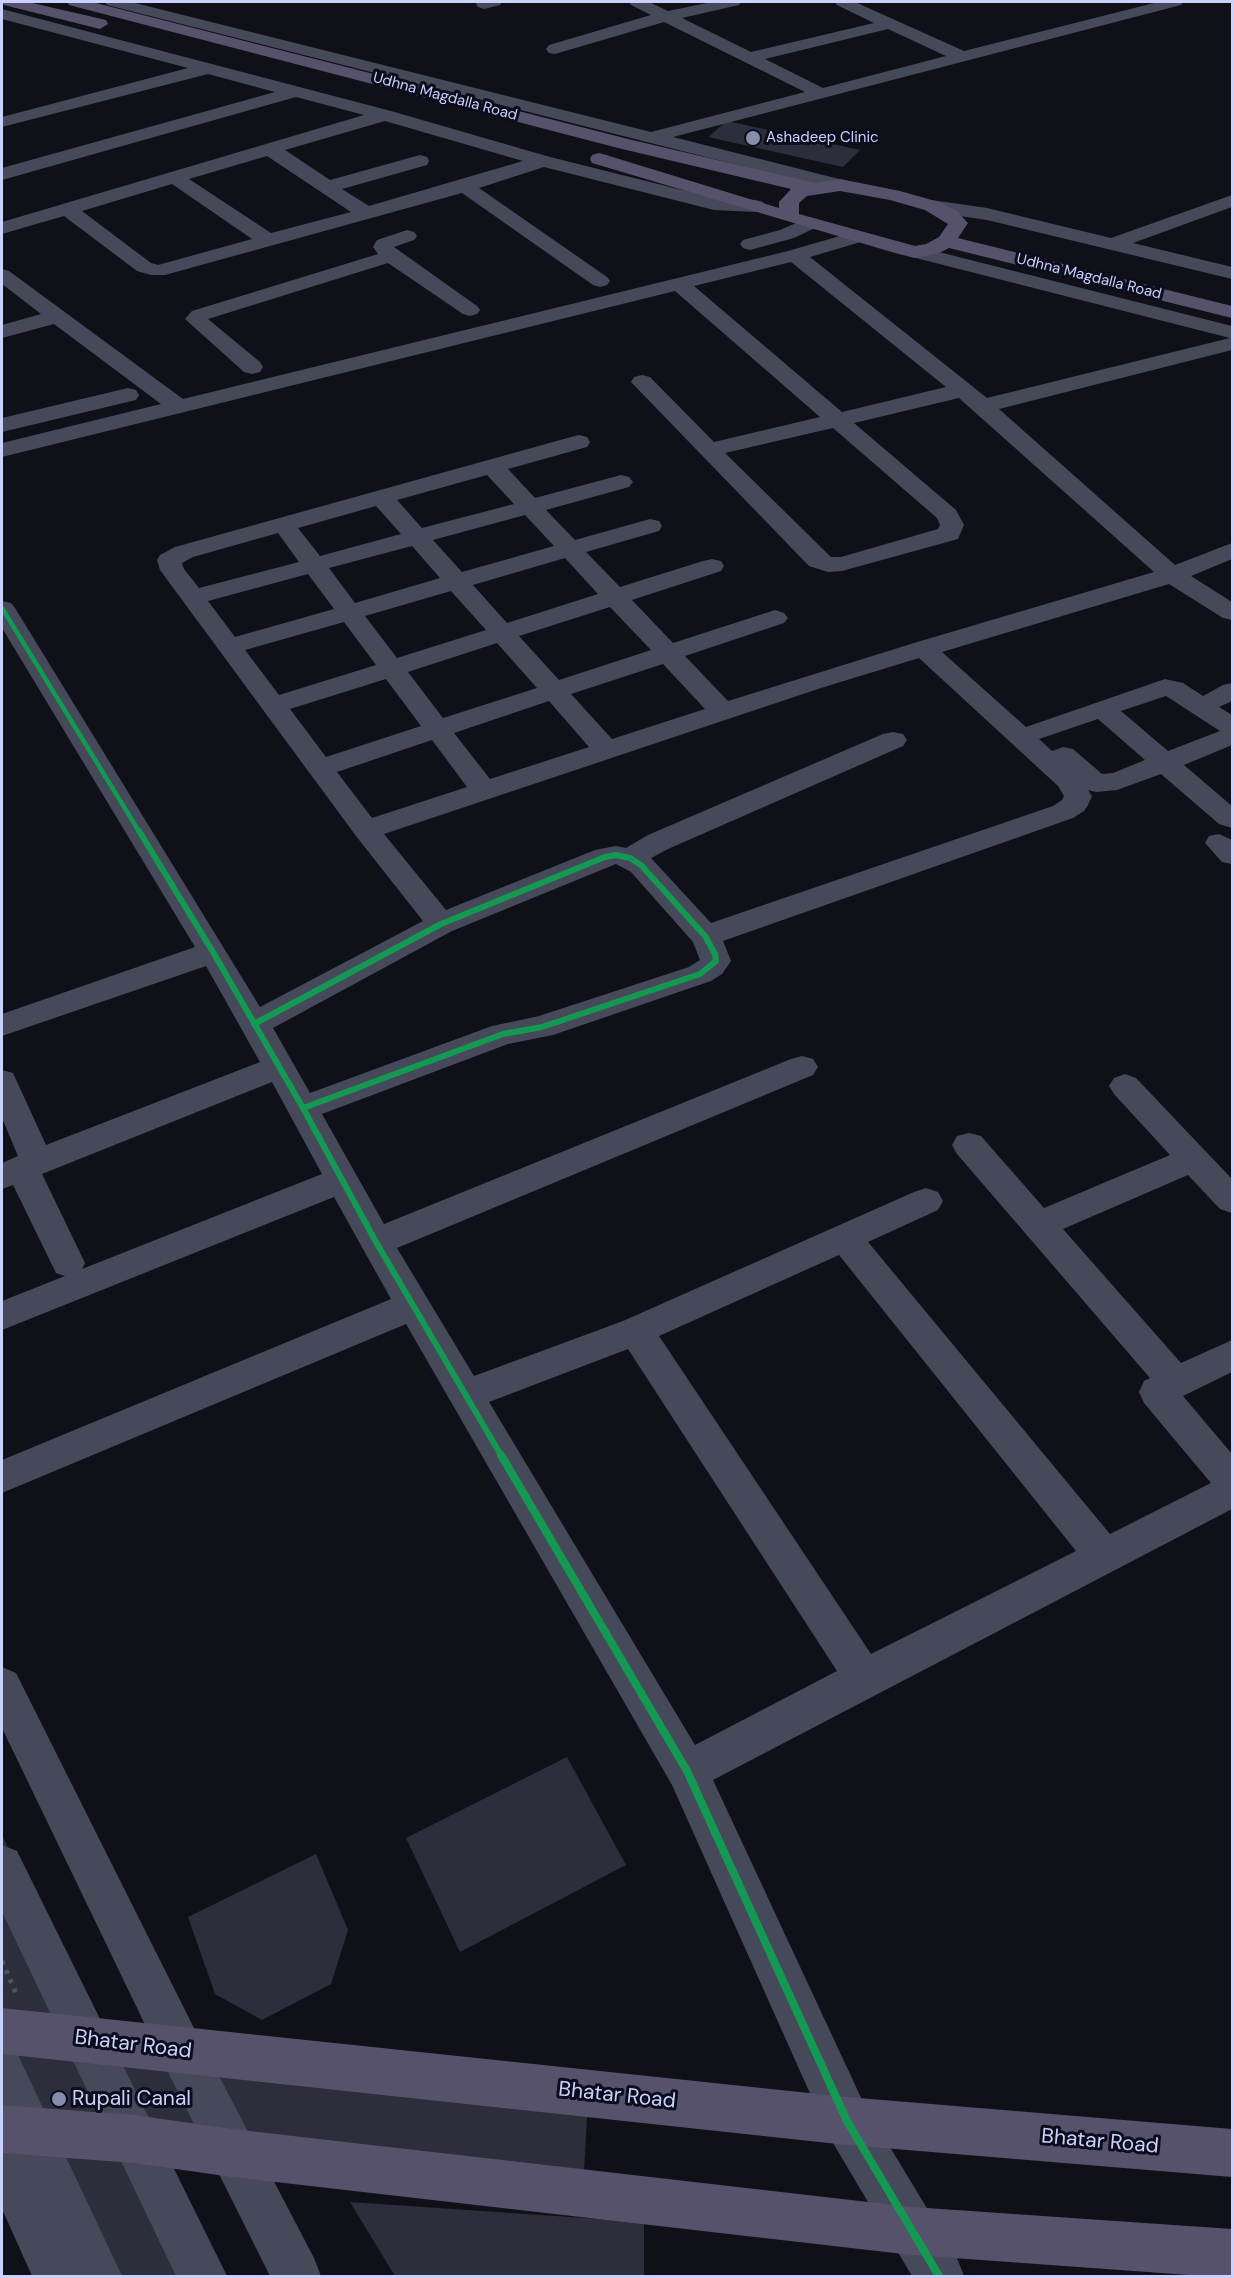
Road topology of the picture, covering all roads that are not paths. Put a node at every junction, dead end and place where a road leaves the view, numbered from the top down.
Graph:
1 (10, 2) edge
2 (75, 2) edge
3 (113, 2) edge
4 (637, 2) edge
5 (733, 2) edge
6 (843, 2) edge
7 (1175, 2) edge
8 (885, 4) dead end
9 (862, 10) junction
10 (2, 14) edge
11 (667, 16) junction
12 (889, 24) junction
13 (555, 49) dead end
14 (962, 57) junction
15 (749, 58) junction
16 (207, 68) junction
17 (295, 92) junction
18 (822, 94) junction
19 (419, 105) junction
20 (37, 113) junction
21 (384, 115) junction
22 (2, 122) edge
23 (55, 125) dead end
24 (520, 135) dead end
25 (72, 137) dead end
26 (653, 137) junction
27 (625, 144) junction
28 (90, 149) junction
29 (270, 149) junction
30 (401, 150) dead end
31 (548, 153) junction
32 (420, 161) junction
33 (2, 174) edge
34 (174, 177) junction
35 (453, 181) junction
36 (840, 185) junction
37 (327, 187) junction
38 (815, 189) junction
39 (1233, 201) edge
40 (756, 206) joint
41 (932, 206) junction
42 (66, 209) junction
43 (366, 213) junction
44 (789, 217) junction
45 (810, 223) junction
46 (958, 223) junction
47 (2, 228) edge
48 (407, 236) dead end
49 (857, 237) junction
50 (269, 241) junction
51 (946, 241) junction
52 (1112, 244) junction
53 (730, 249) dead end
54 (915, 252) junction
55 (795, 255) junction
56 (391, 256) junction
57 (1233, 273) edge
58 (622, 275) dead end
59 (2, 276) edge
60 (600, 281) junction
61 (678, 283) junction
62 (578, 286) dead end
63 (1233, 290) edge
64 (492, 305) dead end
65 (470, 310) junction
66 (1233, 312) edge
67 (57, 316) junction
68 (447, 316) dead end
69 (2, 332) edge
70 (1233, 333) edge
71 (1233, 344) edge
72 (275, 361) dead end
73 (252, 367) junction
74 (231, 371) dead end
75 (642, 382) dead end
76 (177, 384) dead end
77 (155, 388) junction
78 (963, 390) junction
79 (178, 406) junction
80 (983, 406) junction
81 (838, 421) junction
82 (2, 425) edge
83 (579, 442) dead end
84 (2, 450) edge
85 (709, 450) junction
86 (492, 466) junction
87 (621, 483) dead end
88 (381, 497) junction
89 (530, 507) junction
90 (282, 524) junction
91 (650, 526) dead end
92 (417, 537) junction
93 (570, 549) junction
94 (1233, 550) edge
95 (314, 565) junction
96 (712, 566) dead end
97 (1172, 575) junction
98 (456, 582) junction
99 (615, 597) junction
100 (192, 598) junction
101 (2, 608) edge
102 (350, 613) junction
103 (1233, 613) edge
104 (775, 618) dead end
105 (502, 633) junction
106 (229, 647) junction
107 (928, 647) junction
108 (668, 653) junction
109 (392, 668) junction
110 (554, 691) junction
111 (273, 706) junction
112 (1102, 709) junction
113 (723, 711) junction
114 (1233, 727) edge
115 (438, 729) junction
116 (1036, 732) junction
117 (1233, 736) edge
118 (893, 740) dead end
119 (607, 750) junction
120 (1164, 762) junction
121 (320, 768) junction
122 (484, 791) junction
123 (366, 830) junction
124 (1228, 839) edge
125 (630, 858) junction
126 (441, 924) junction
127 (705, 936) junction
128 (208, 945) junction
129 (2, 1004) edge
130 (254, 1024) junction
131 (2, 1025) edge
132 (279, 1067) junction
133 (802, 1067) dead end
134 (2, 1081) edge
135 (1125, 1086) dead end
136 (303, 1108) junction
137 (969, 1145) dead end
138 (1194, 1158) junction
139 (20, 1168) edge
140 (342, 1180) junction
141 (1233, 1200) edge
142 (926, 1201) dead end
143 (1039, 1225) junction
144 (845, 1238) junction
145 (376, 1242) junction
146 (68, 1263) dead end
147 (414, 1305) junction
148 (2, 1316) edge
149 (636, 1331) junction
150 (1233, 1355) edge
151 (1176, 1383) junction
152 (466, 1395) junction
153 (2, 1477) edge
154 (1233, 1481) edge
155 (1233, 1491) edge
156 (1104, 1556) junction
157 (864, 1678) junction
158 (2, 1686) edge
159 (687, 1771) junction
160 (2, 1866) edge
161 (2, 2031) edge
162 (84, 2038) junction
163 (181, 2050) junction
164 (2, 2071) edge
165 (846, 2121) junction
166 (11, 2139) edge
167 (134, 2139) junction
168 (232, 2153) junction
169 (1233, 2154) edge
170 (912, 2231) junction
171 (1233, 2254) edge
172 (57, 2277) edge
173 (97, 2277) edge
174 (202, 2277) edge
175 (296, 2277) edge
176 (939, 2277) edge

1 - 19 main road
2 - 27 main road, Udhna Magdalla Road
3 - 26 street
4 - 11 street
5 - 11 street
6 - 9 street
7 - 14 street
8 - 9 street
9 - 12 street
10 - 16 street
11 - 13 street
11 - 15 street
12 - 14 street
12 - 15 street
14 - 18 street
15 - 18 street
16 - 17 street
16 - 20 street
17 - 21 street
17 - 28 street
18 - 26 street
19 - 21 street
19 - 24 main road
20 - 22 street
20 - 23 street
21 - 29 street
21 - 31 street
25 - 28 street
26 - 27 street
26 - 36 street
27 - 38 main road, Udhna Magdalla Road
28 - 33 street
29 - 34 street
29 - 37 street
30 - 32 street
31 - 35 street
31 - 40 street
32 - 35 street
32 - 37 street
34 - 42 street
34 - 50 street
35 - 43 street
35 - 60 street
36 - 38 main road, Udhna Magdalla Road
36 - 41 main road, Udhna Magdalla Road
37 - 43 street
38 - 44 main road
39 - 52 street
40 - 44 main road
41 - 46 main road, Udhna Magdalla Road
41 - 52 street
42 - 47 street
42 - 50 street
43 - 50 street
44 - 45 main road
45 - 49 main road
45 - 53 street
46 - 51 main road
46 - 63 main road, Udhna Magdalla Road
48 - 56 street
49 - 54 main road
49 - 55 street
51 - 54 main road
51 - 66 main road, Udhna Magdalla Road
52 - 57 street
54 - 70 street
55 - 61 street
55 - 78 street
56 - 65 street
56 - 73 street
58 - 60 street
59 - 67 street
60 - 62 street
61 - 79 street
61 - 81 street
64 - 65 street
65 - 68 street
67 - 69 street
67 - 77 street
71 - 80 street
72 - 73 street
73 - 74 street
75 - 85 street
76 - 77 street
77 - 79 street
77 - 82 street
78 - 80 street
78 - 81 street
79 - 84 street
80 - 97 street
81 - 85 street
81 - 85 street
83 - 86 street
86 - 88 street
86 - 89 street
87 - 89 street
88 - 90 street
88 - 92 street
89 - 92 street
89 - 93 street
90 - 95 street
90 - 100 street
91 - 93 street
92 - 95 street
92 - 98 street
93 - 98 street
93 - 99 street
94 - 97 street
95 - 100 street
95 - 102 street
96 - 99 street
97 - 103 street
97 - 107 street
98 - 102 street
98 - 105 street
99 - 105 street
99 - 108 street
100 - 106 street
101 - 128 street
102 - 106 street
102 - 109 street
104 - 108 street
105 - 109 street
105 - 110 street
106 - 111 street
107 - 113 street
107 - 116 street
107 - 127 street
108 - 110 street
108 - 113 street
109 - 111 street
109 - 115 street
110 - 115 street
110 - 119 street
111 - 121 street
112 - 114 street
112 - 116 street
112 - 120 street
113 - 119 street
115 - 121 street
115 - 122 street
116 - 120 street
117 - 120 street
118 - 125 street
119 - 122 street
120 - 124 street
121 - 123 street
122 - 123 street
123 - 126 street
125 - 126 street
125 - 127 street
126 - 130 street
127 - 136 street
128 - 129 street
128 - 130 street
128 - 131 street
130 - 132 street
132 - 136 street
132 - 139 street
133 - 145 street
134 - 139 street
135 - 138 street
136 - 140 street
137 - 143 street
138 - 141 street
138 - 143 street
139 - 146 street
140 - 145 street
140 - 148 street
142 - 144 street
143 - 151 street
144 - 149 street
144 - 156 street
145 - 147 street
147 - 152 street
147 - 153 street
149 - 152 street
149 - 157 street
150 - 151 street
151 - 154 street
152 - 159 street
155 - 156 street
156 - 157 street
157 - 159 street
158 - 163 street
159 - 165 street
160 - 162 street
161 - 162 main road, Bhatar Road
162 - 163 main road, Bhatar Road
162 - 167 street
163 - 165 main road, Bhatar Road
163 - 168 street
164 - 166 street
165 - 169 main road, Bhatar Road
165 - 170 street
166 - 167 main road
166 - 172 street
166 - 173 street
167 - 168 main road
167 - 174 street
168 - 170 main road
168 - 175 street
170 - 171 main road
170 - 176 street

